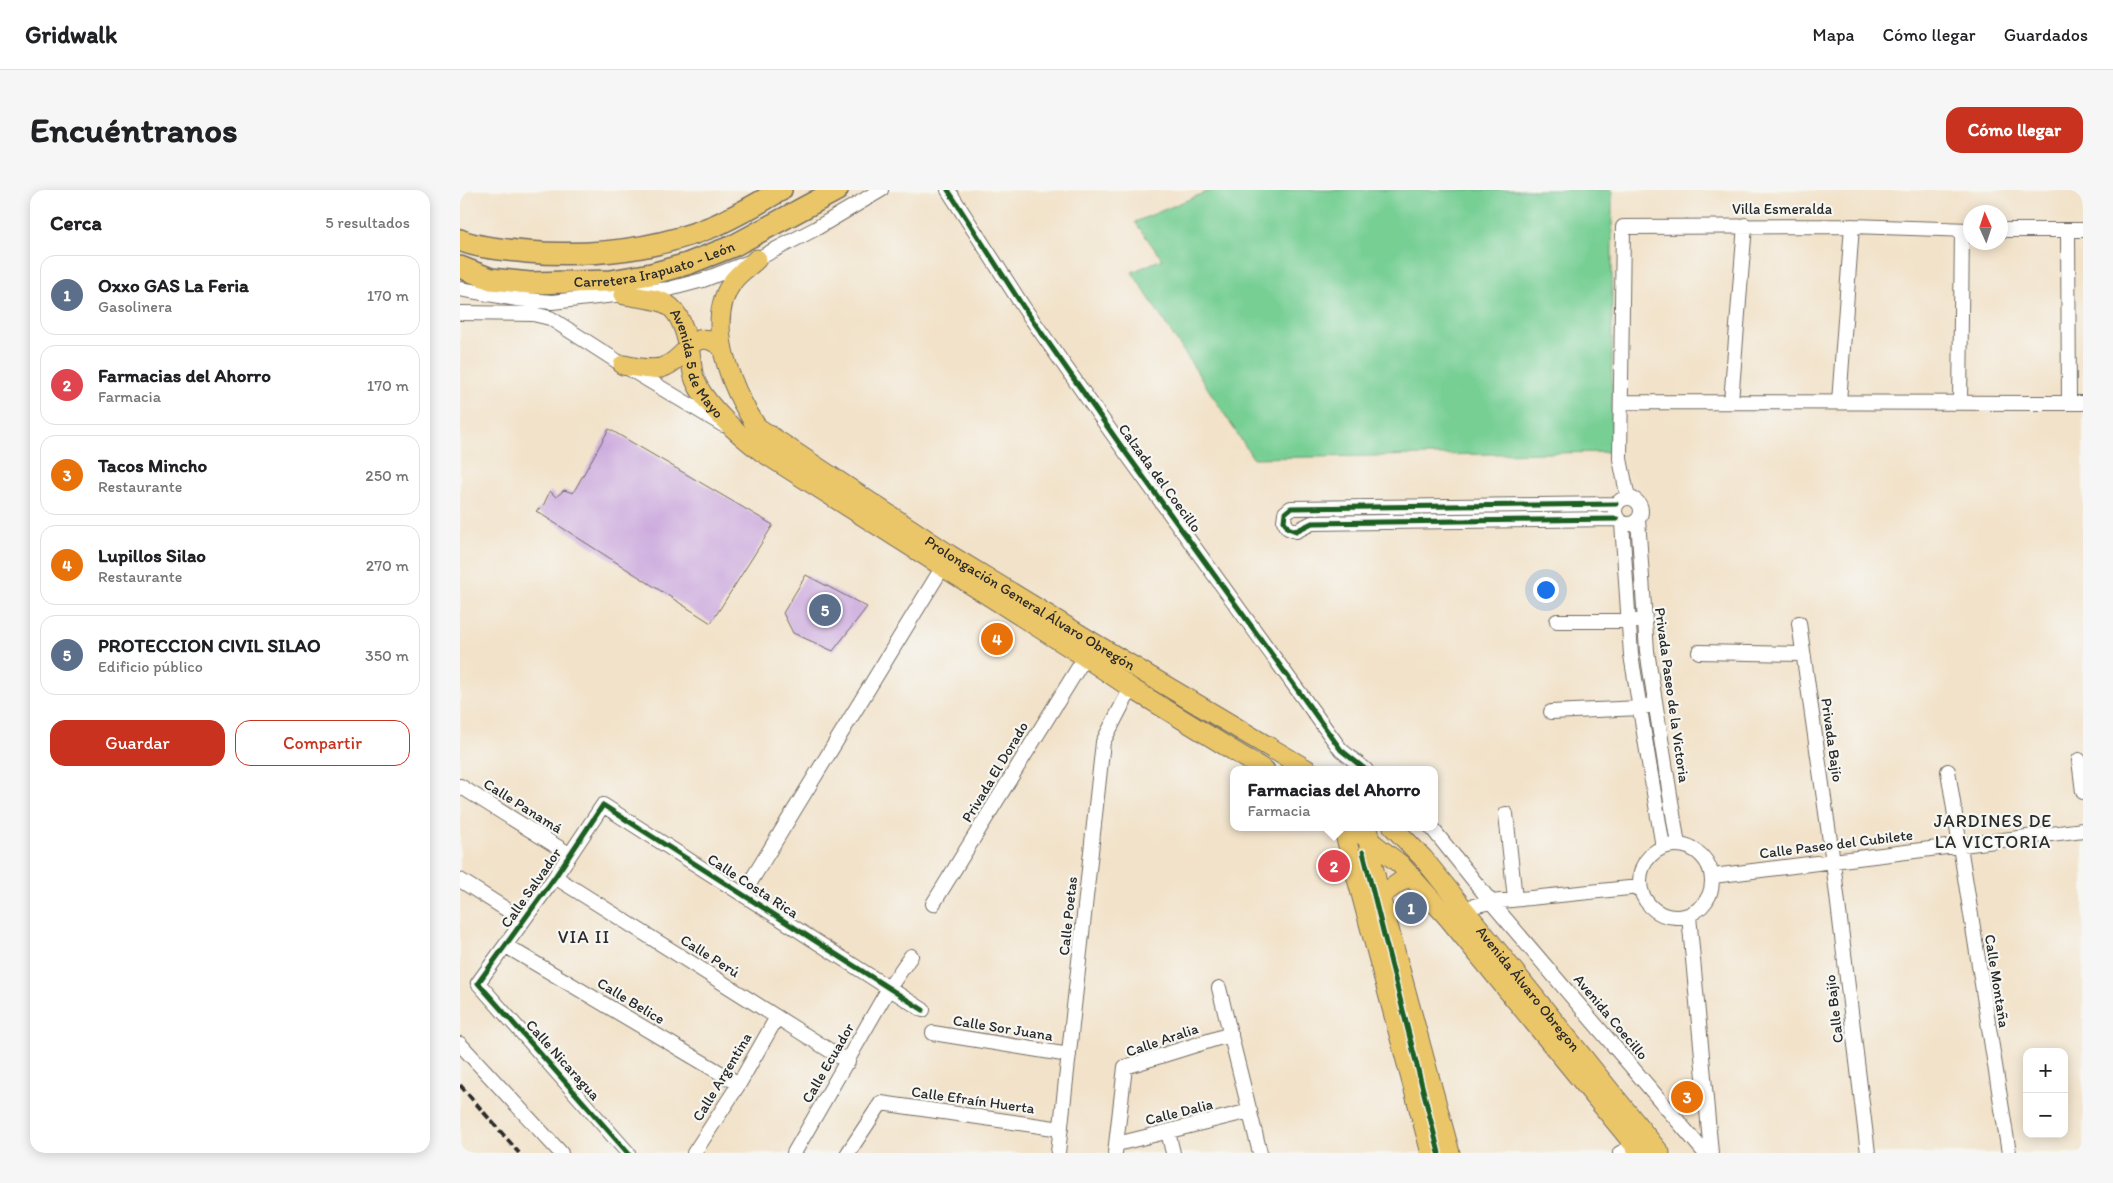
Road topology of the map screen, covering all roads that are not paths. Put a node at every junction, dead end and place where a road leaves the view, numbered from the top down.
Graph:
1 (781, 190) edge
2 (837, 190) edge
3 (881, 190) edge
4 (948, 190) edge
5 (1745, 225) junction
6 (1852, 226) junction
7 (1963, 230) edge
8 (2008, 230) edge
9 (2068, 230) junction
10 (2083, 230) edge
11 (460, 240) edge
12 (1965, 250) edge
13 (757, 259) junction
14 (460, 267) edge
15 (460, 289) edge
16 (624, 295) junction
17 (460, 313) edge
18 (689, 347) junction
19 (722, 347) junction
20 (623, 365) junction
21 (1622, 402) junction
22 (1731, 402) junction
23 (1839, 402) junction
24 (1960, 402) junction
25 (2076, 402) edge
26 (757, 427) joint
27 (736, 433) junction
28 (762, 452) joint
29 (1622, 501) junction
30 (1470, 506) junction
31 (1638, 519) junction
32 (1471, 521) junction
33 (1620, 521) junction
34 (946, 562) junction
35 (1558, 621) dead end
36 (1630, 621) junction
37 (1644, 621) junction
38 (1799, 623) dead end
39 (1699, 652) dead end
40 (1803, 654) junction
41 (1085, 657) junction
42 (1131, 688) junction
43 (1655, 704) junction
44 (1641, 708) junction
45 (1551, 712) dead end
46 (2079, 760) dead end
47 (1258, 766) edge
48 (1301, 766) edge
49 (1361, 766) edge
50 (1948, 771) dead end
51 (460, 786) edge
52 (2083, 792) edge
53 (603, 805) joint
54 (1506, 814) dead end
55 (2083, 830) edge
56 (1344, 831) edge
57 (1397, 831) edge
58 (1434, 831) edge
59 (1369, 834) edge
60 (1678, 845) junction
61 (1958, 845) junction
62 (1663, 847) junction
63 (569, 854) junction
64 (1833, 862) junction
65 (1410, 875) junction
66 (1713, 876) junction
67 (555, 877) junction
68 (460, 880) edge
69 (1640, 887) junction
70 (743, 894) junction
71 (1380, 896) junction
72 (1515, 900) junction
73 (1491, 902) junction
74 (933, 904) dead end
75 (1464, 908) junction
76 (1688, 916) junction
77 (523, 920) junction
78 (1449, 920) junction
79 (506, 946) junction
80 (911, 956) dead end
81 (478, 984) joint
82 (889, 988) junction
83 (1219, 988) dead end
84 (923, 1010) dead end
85 (777, 1017) junction
86 (932, 1033) dead end
87 (1231, 1034) junction
88 (460, 1044) edge
89 (1069, 1055) junction
90 (848, 1062) junction
91 (739, 1084) junction
92 (1250, 1111) junction
93 (1061, 1129) junction
94 (1168, 1132) junction
95 (1116, 1148) edge
96 (1632, 1151) edge
97 (560, 1153) edge
98 (628, 1153) edge
99 (694, 1153) edge
100 (794, 1153) edge
101 (848, 1153) edge
102 (1058, 1153) edge
103 (1173, 1153) edge
104 (1260, 1153) edge
105 (1431, 1153) edge
106 (1450, 1153) edge
107 (1660, 1153) edge
108 (1705, 1153) edge
109 (1711, 1153) edge
110 (1868, 1153) edge
111 (2009, 1153) edge

1 - 11 highway, Carretera Irapuato - León
2 - 14 highway, Carretera Irapuato - León
3 - 13 street
4 - 49 street, Calzada del Coecillo
5 - 6 street, Villa Esmeralda
5 - 21 street, Villa Esmeralda
5 - 22 street
6 - 7 street, Villa Esmeralda
6 - 23 street
8 - 9 street
9 - 10 street
9 - 25 street
12 - 24 street
13 - 16 street
13 - 19 main road, Avenida 5 de Mayo
15 - 16 street
16 - 18 main road, Avenida 5 de Mayo
17 - 20 street
18 - 19 main road
18 - 20 main road
18 - 27 main road, Avenida 5 de Mayo
19 - 26 main road, Avenida 5 de Mayo
20 - 27 street
21 - 22 street
21 - 29 street
22 - 23 street
23 - 24 street
24 - 25 street
26 - 34 main road, Prolongación General Álvaro Obregón
27 - 28 main road, Avenida 5 de Mayo
28 - 34 main road, Prolongación General Álvaro Obregón
29 - 30 street
29 - 31 street
29 - 33 street
30 - 32 street
30 - 32 street
31 - 33 street
31 - 37 street, Privada Paseo de la Victoria
32 - 33 street
33 - 36 street, Privada Paseo de la Victoria
34 - 41 main road, Prolongación General Álvaro Obregón
34 - 48 main road, Prolongación General Álvaro Obregón
34 - 70 street
35 - 36 street
36 - 37 street
36 - 44 street, Privada Paseo de la Victoria
37 - 43 street, Privada Paseo de la Victoria
38 - 40 street, Privada Bajío
39 - 40 street
40 - 64 street, Privada Bajío
41 - 42 main road, Prolongación General Álvaro Obregón
41 - 74 street, Privada El Dorado
42 - 47 main road, Prolongación General Álvaro Obregón
42 - 89 street, Calle Poetas
43 - 44 street
43 - 60 street, Privada Paseo de la Victoria
44 - 45 street
44 - 62 street, Privada Paseo de la Victoria
46 - 52 street
50 - 61 street, Calle Montaña
51 - 63 street, Calle Panamá
53 - 63 street, Calle Salvador
53 - 70 street, Calle Costa Rica
54 - 72 street
55 - 61 street, Calle Paseo del Cubilete
56 - 105 main road
57 - 75 main road, Avenida Álvaro Obregon
58 - 73 street
59 - 65 main road, Avenida Álvaro Obregon
59 - 71 main road
60 - 62 street
60 - 66 street
61 - 64 street, Calle Paseo del Cubilete
61 - 111 street, Calle Montaña
62 - 69 street
63 - 67 street, Calle Salvador
64 - 66 street, Calle Paseo del Cubilete
64 - 110 street, Calle Bajío
65 - 71 main road
65 - 78 main road, Avenida Álvaro Obregon
66 - 76 street
67 - 77 street, Calle Salvador
67 - 85 street, Calle Perú
68 - 77 street
69 - 72 street
69 - 76 street
70 - 82 street, Calle Costa Rica
71 - 106 main road
72 - 73 street
73 - 75 street
73 - 108 street, Avenida Coecillo
75 - 78 street
75 - 107 main road, Avenida Álvaro Obregon
76 - 109 street
77 - 79 street, Calle Salvador
78 - 96 main road, Avenida Álvaro Obregon
79 - 81 street, Calle Salvador
79 - 91 street, Calle Belice
80 - 82 street, Calle Ecuador
81 - 98 street, Calle Nicaragua
82 - 84 street, Calle Costa Rica
82 - 90 street, Calle Ecuador
83 - 87 street
85 - 90 street, Calle Perú
85 - 91 street, Calle Argentina
86 - 89 street, Calle Sor Juana
87 - 92 street
87 - 95 street, Calle Aralia
88 - 97 street
89 - 93 street, Calle Poetas
90 - 100 street, Calle Ecuador
91 - 99 street, Calle Argentina
92 - 94 street, Calle Dalia
92 - 104 street
93 - 101 street, Calle Efraín Huerta
93 - 102 street, Calle Poetas
94 - 95 street, Calle Dalia
94 - 103 street

